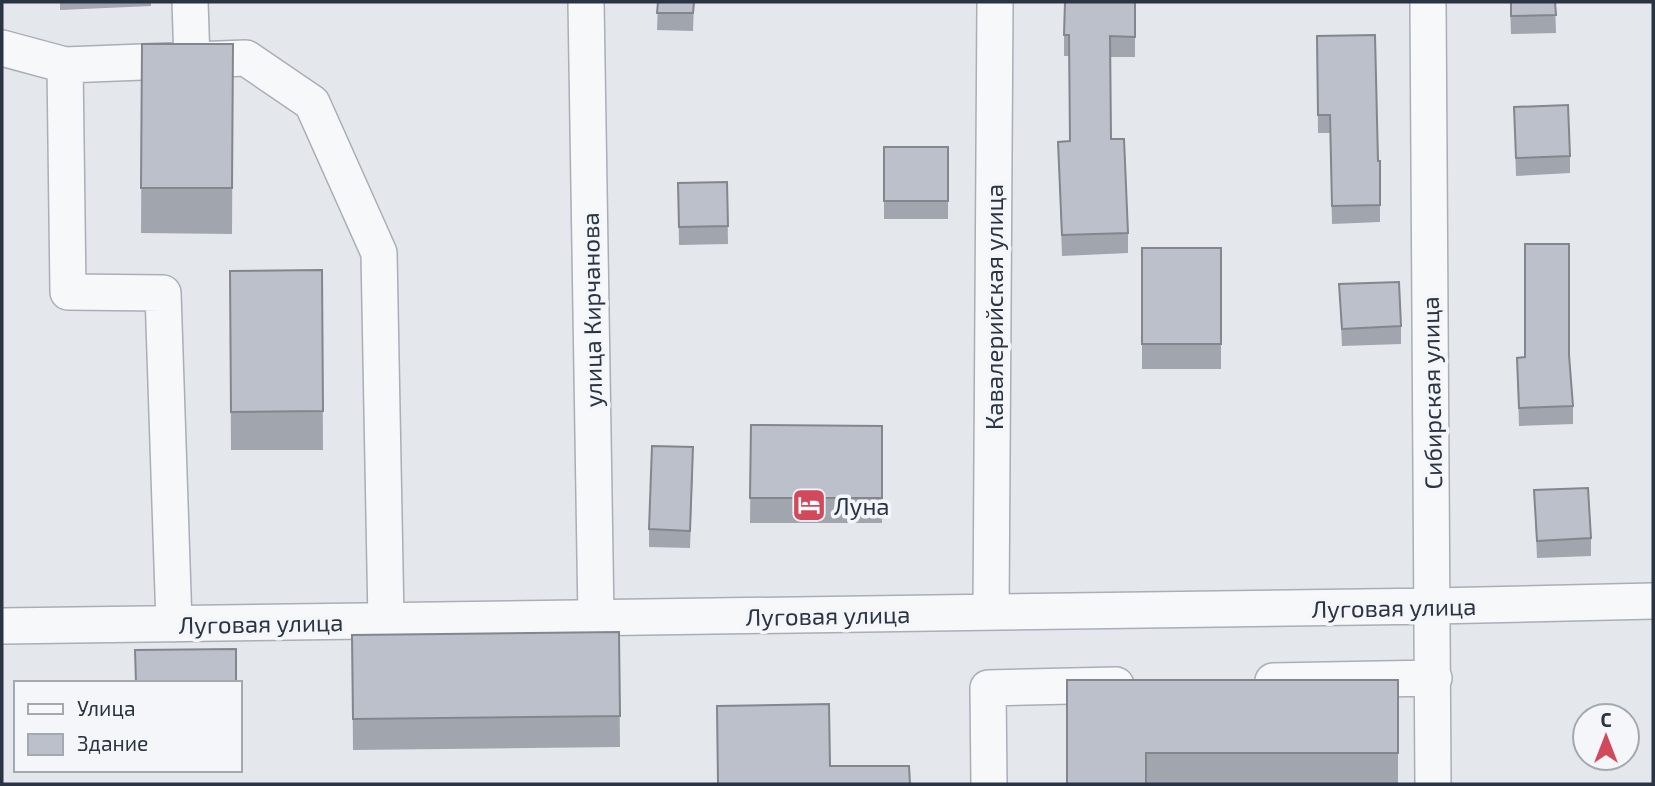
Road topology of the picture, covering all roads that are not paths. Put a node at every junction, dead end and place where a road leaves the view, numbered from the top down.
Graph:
1 (190, 2) edge
2 (586, 2) edge
3 (995, 2) edge
4 (1428, 2) edge
5 (2, 48) edge
6 (192, 61) junction
7 (65, 65) junction
8 (1653, 601) edge
9 (1434, 606) junction
10 (991, 612) junction
11 (596, 619) junction
12 (386, 621) junction
13 (174, 624) junction
14 (2, 626) edge
15 (1434, 678) junction
16 (1239, 682) edge
17 (1142, 684) edge
18 (989, 784) edge
19 (1433, 784) edge

1 - 6 street
2 - 11 street, улица Кирчанова
3 - 10 street, Кавалерийская улица
4 - 9 street, Сибирская улица
5 - 7 street
6 - 7 street
6 - 12 street
7 - 13 street
8 - 9 street, Луговая улица
9 - 10 street, Луговая улица
9 - 15 street, Сибирская улица
10 - 11 street, Луговая улица
11 - 12 street, Луговая улица
12 - 13 street, Луговая улица
13 - 14 street, Луговая улица
15 - 16 street
15 - 19 street, Сибирская улица
17 - 18 street

